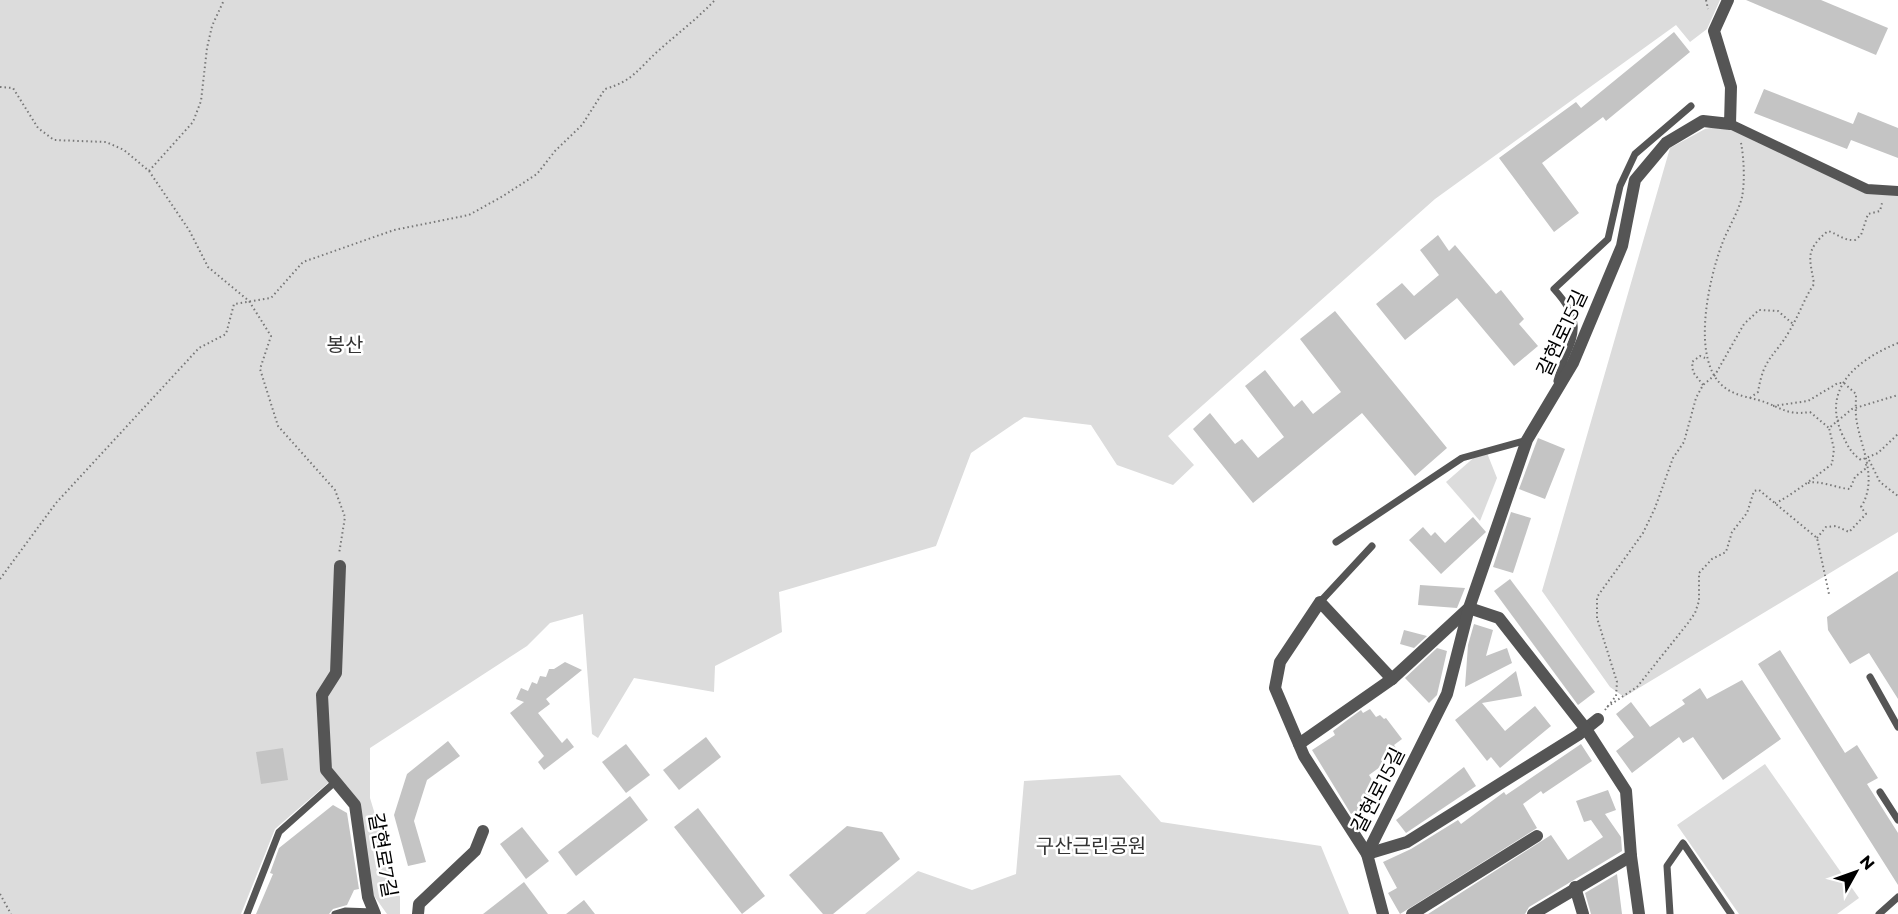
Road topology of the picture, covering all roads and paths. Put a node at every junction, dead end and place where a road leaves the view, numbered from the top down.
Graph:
1 (224, 0) edge
2 (715, 0) edge
3 (1728, 0) edge
4 (0, 87) edge
5 (1691, 106) dead end
6 (1730, 124) junction
7 (148, 171) junction
8 (1885, 190) junction
9 (1898, 191) edge
10 (249, 301) junction
11 (1793, 324) junction
12 (1898, 342) edge
13 (1706, 358) junction
14 (1715, 375) junction
15 (1844, 383) junction
16 (1703, 384) junction
17 (1554, 394) junction
18 (1898, 396) edge
19 (1750, 398) junction
20 (1771, 406) junction
21 (1857, 407) junction
22 (1837, 421) junction
23 (1829, 428) junction
24 (1898, 434) edge
25 (1527, 440) junction
26 (1868, 458) junction
27 (1799, 486) junction
28 (1898, 496) edge
29 (1775, 503) junction
30 (1817, 538) junction
31 (1336, 542) dead end
32 (1372, 546) dead end
33 (340, 566) joint
34 (0, 579) edge
35 (1829, 594) dead end
36 (1320, 602) junction
37 (1469, 608) junction
38 (1870, 677) dead end
39 (1392, 679) junction
40 (1607, 707) junction
41 (1598, 719) joint
42 (1898, 727) edge
43 (1586, 729) junction
44 (1299, 744) junction
45 (335, 782) junction
46 (1880, 792) dead end
47 (1898, 820) edge
48 (483, 831) dead end
49 (1537, 836) dead end
50 (1367, 854) junction
51 (1631, 856) junction
52 (1575, 887) junction
53 (0, 894) edge
54 (1898, 897) edge
55 (374, 913) edge
56 (11, 914) edge
57 (247, 914) edge
58 (335, 914) edge
59 (418, 914) edge
60 (1383, 914) edge
61 (1412, 914) edge
62 (1533, 914) edge
63 (1582, 914) edge
64 (1639, 914) edge
65 (1670, 914) edge
66 (1731, 914) edge
67 (1879, 914) edge

1 - 7 path
2 - 10 path
3 - 6 street
4 - 7 path
5 - 17 lane
6 - 8 street
6 - 13 path
6 - 17 street, 갈현로15길
7 - 10 path
8 - 9 street
8 - 11 path
10 - 33 path
10 - 34 path
11 - 14 path
11 - 19 path
12 - 15 path
13 - 14 path
13 - 16 path
14 - 16 path
14 - 19 path
15 - 20 path
15 - 21 path
15 - 22 path
16 - 40 path
17 - 25 street, 갈현로15길
18 - 21 path
19 - 20 path
20 - 23 path
21 - 22 path
21 - 26 path
22 - 23 path
22 - 26 path
23 - 27 path
24 - 26 path
25 - 31 lane
25 - 37 street, 갈현로15길
26 - 27 path
26 - 28 path
26 - 30 path
27 - 29 path
29 - 30 path
29 - 40 path
30 - 35 path
32 - 36 lane
33 - 45 street, 갈현로7길
36 - 39 street
36 - 44 street, 갈현로15길
37 - 39 street
37 - 43 street
37 - 50 street, 갈현로15길
38 - 42 lane
39 - 44 street
40 - 41 path
41 - 43 street, 갈현로15길
43 - 50 street, 갈현로15길
43 - 51 street
44 - 50 street, 갈현로15길
45 - 55 street, 갈현로7길
45 - 57 lane
46 - 47 lane
48 - 59 street
49 - 61 street
50 - 60 street, 갈현로15길
51 - 52 street
51 - 64 street
52 - 62 street
52 - 63 street
53 - 56 path
54 - 67 lane
55 - 58 lane
65 - 66 lane

